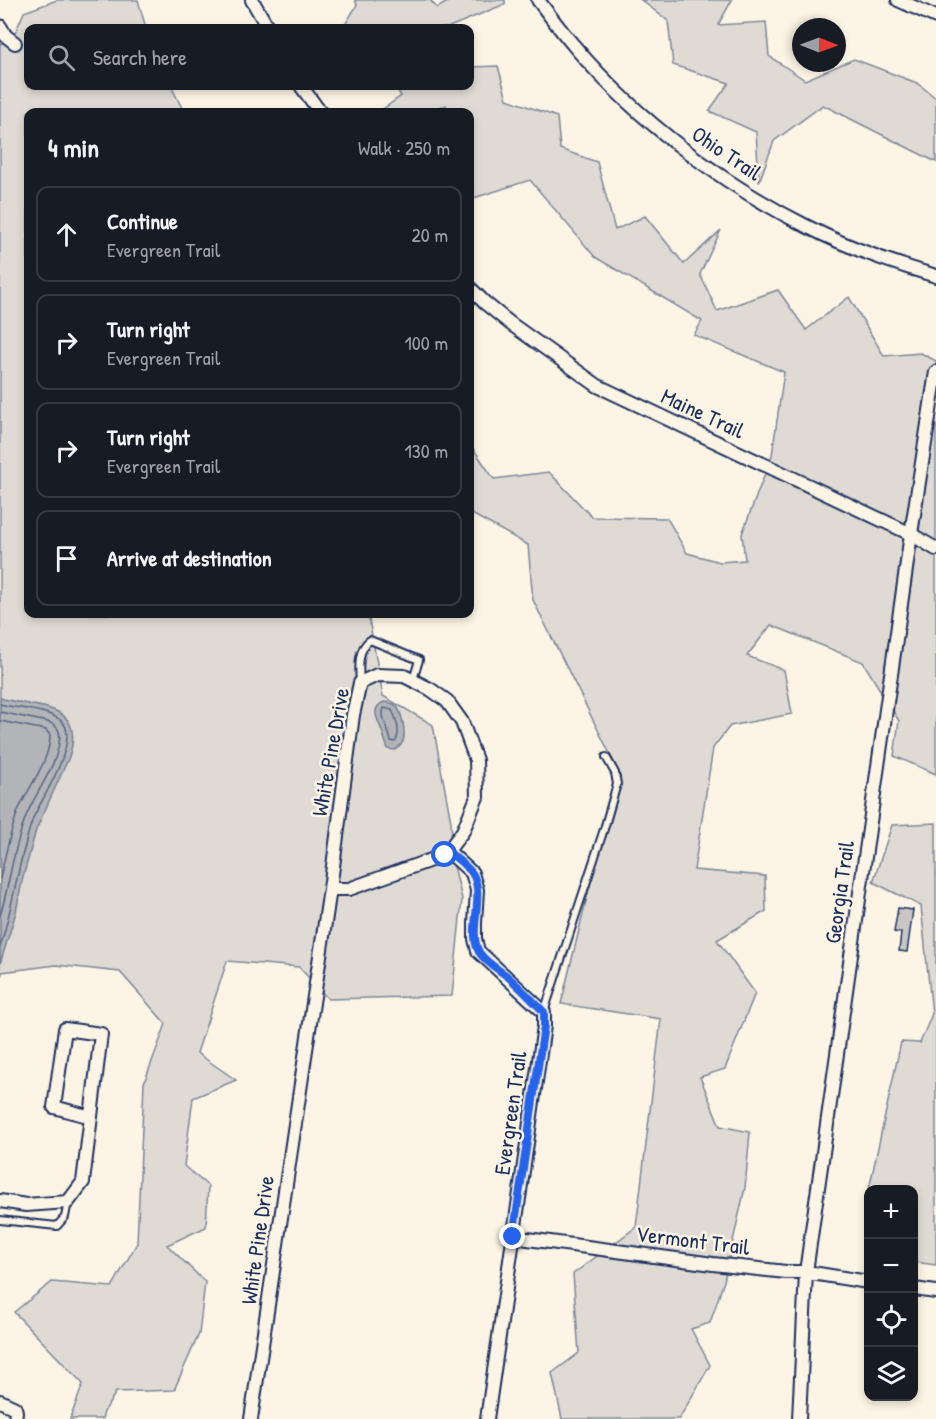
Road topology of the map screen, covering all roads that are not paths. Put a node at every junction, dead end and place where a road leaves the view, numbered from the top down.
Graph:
1 (252, 0) edge
2 (538, 0) edge
3 (898, 0) edge
4 (936, 17) edge
5 (266, 24) edge
6 (0, 26) edge
7 (15, 43) dead end
8 (304, 90) edge
9 (317, 108) edge
10 (936, 276) edge
11 (474, 292) edge
12 (936, 372) edge
13 (911, 534) junction
14 (936, 549) edge
15 (413, 680) junction
16 (360, 683) junction
17 (606, 757) dead end
18 (448, 851) junction
19 (330, 889) junction
20 (544, 1012) junction
21 (91, 1117) junction
22 (0, 1201) edge
23 (68, 1202) junction
24 (0, 1220) edge
25 (513, 1237) junction
26 (806, 1272) junction
27 (864, 1281) edge
28 (918, 1290) edge
29 (936, 1292) edge
30 (0, 1401) edge
31 (15, 1419) edge
32 (251, 1419) edge
33 (487, 1419) edge
34 (799, 1419) edge

1 - 5 street
2 - 10 street, Ohio Trail
3 - 4 street
6 - 7 street
8 - 9 street
11 - 13 street, Maine Trail
12 - 13 street, Georgia Trail
13 - 14 street, Maine Trail
13 - 26 street, Georgia Trail
15 - 16 street, White Pine Drive
15 - 16 lane
15 - 18 street, White Pine Drive
16 - 19 street, White Pine Drive
17 - 20 lane
18 - 19 street, White Pine Drive
18 - 20 street
19 - 32 street, White Pine Drive
20 - 25 street, Evergreen Trail
21 - 21 street
21 - 23 street
22 - 23 street
23 - 24 lane
25 - 26 street, Vermont Trail
25 - 33 street, Evergreen Trail
26 - 27 street, Vermont Trail
26 - 34 street, Georgia Trail
28 - 29 street
30 - 31 street

